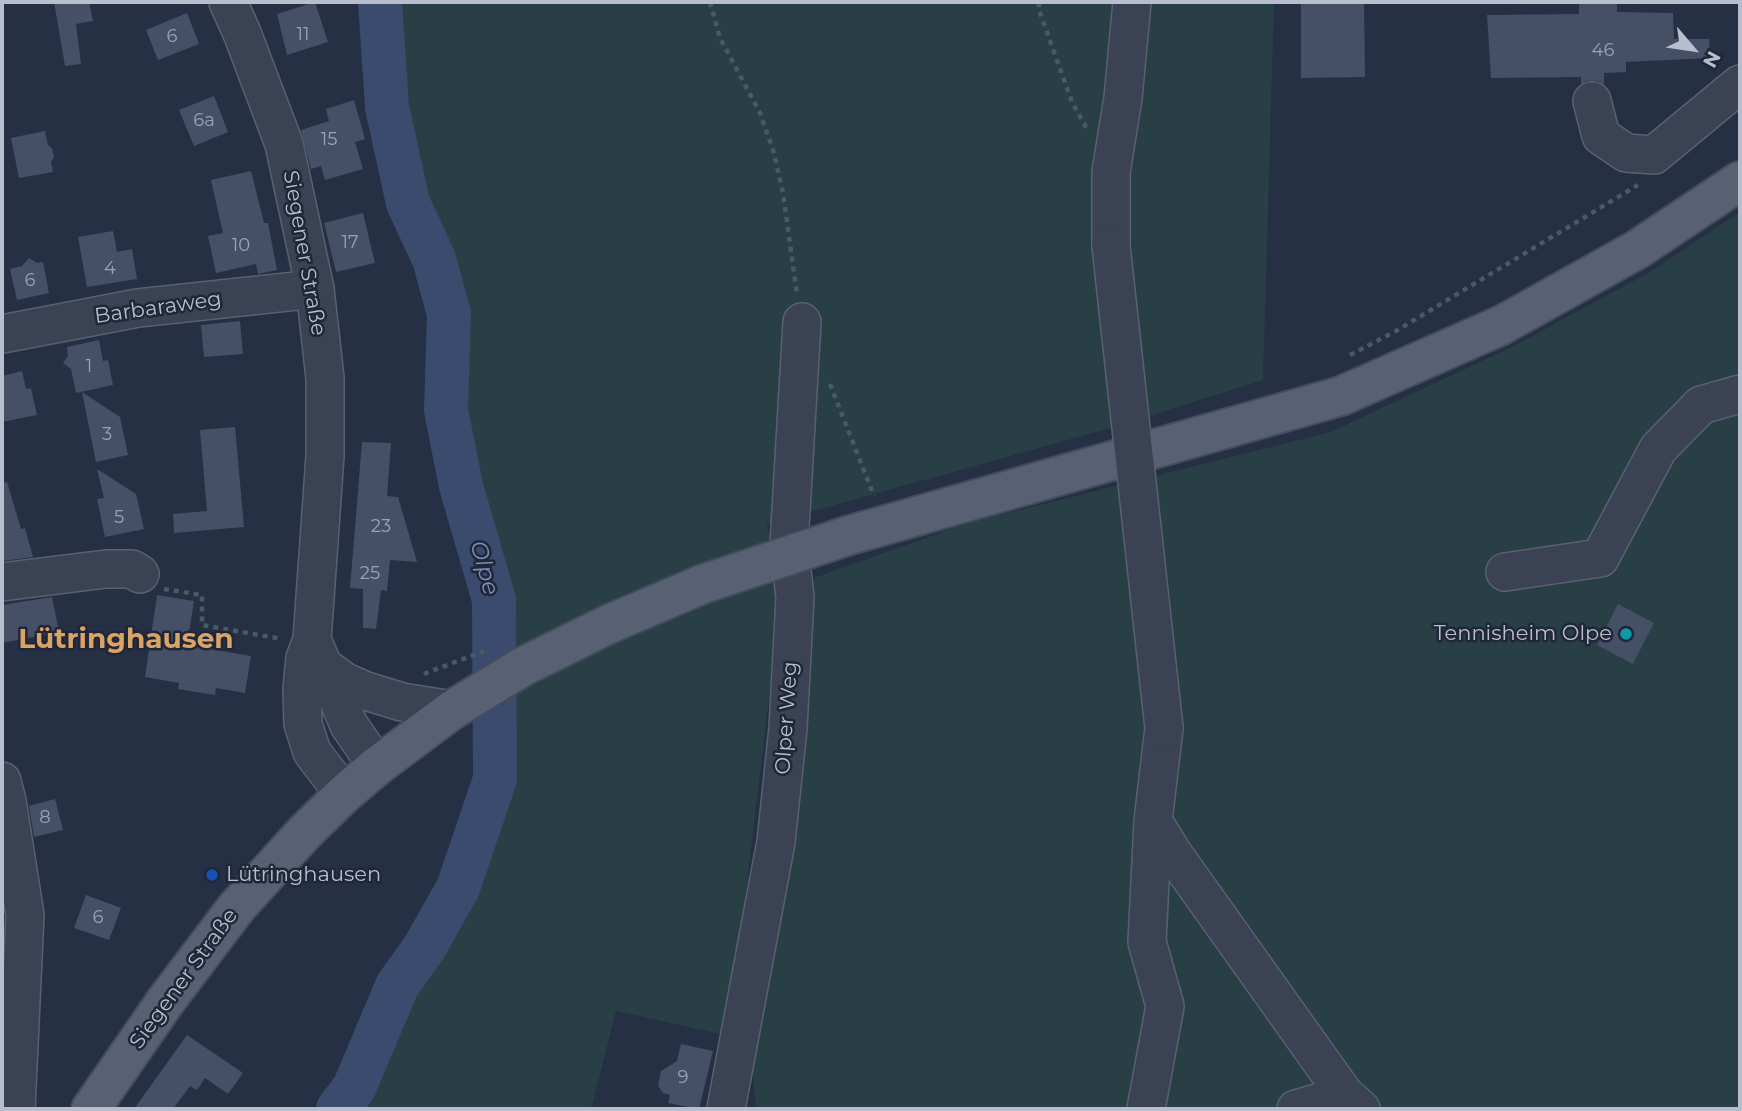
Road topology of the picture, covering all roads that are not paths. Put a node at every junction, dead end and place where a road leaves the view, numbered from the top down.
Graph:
1 (228, 2) edge
2 (1132, 2) edge
3 (1740, 84) edge
4 (1592, 101) dead end
5 (1740, 181) edge
6 (315, 289) junction
7 (802, 322) dead end
8 (2, 334) edge
9 (1740, 394) edge
10 (1505, 572) dead end
11 (140, 574) road end
12 (2, 582) edge
13 (317, 653) junction
14 (452, 710) junction
15 (377, 766) junction
16 (2, 780) edge
17 (344, 794) junction
18 (1153, 821) junction
19 (1353, 1102) edge
20 (16, 1109) edge
21 (91, 1109) edge
22 (726, 1109) edge
23 (1146, 1109) edge
24 (1296, 1109) edge

1 - 6 street, Siegener Straße
2 - 18 street, bridge
3 - 4 street
5 - 14 main road, bridge
6 - 8 street, Barbaraweg
6 - 13 street, Siegener Straße
7 - 22 street, Olper Weg
9 - 10 street
11 - 12 street
13 - 14 street
13 - 15 street, Siegener Straße
13 - 17 street, Siegener Straße
14 - 15 main road
15 - 17 main road
16 - 20 street
17 - 21 main road, Siegener Straße
18 - 19 street
18 - 23 street
19 - 24 street

